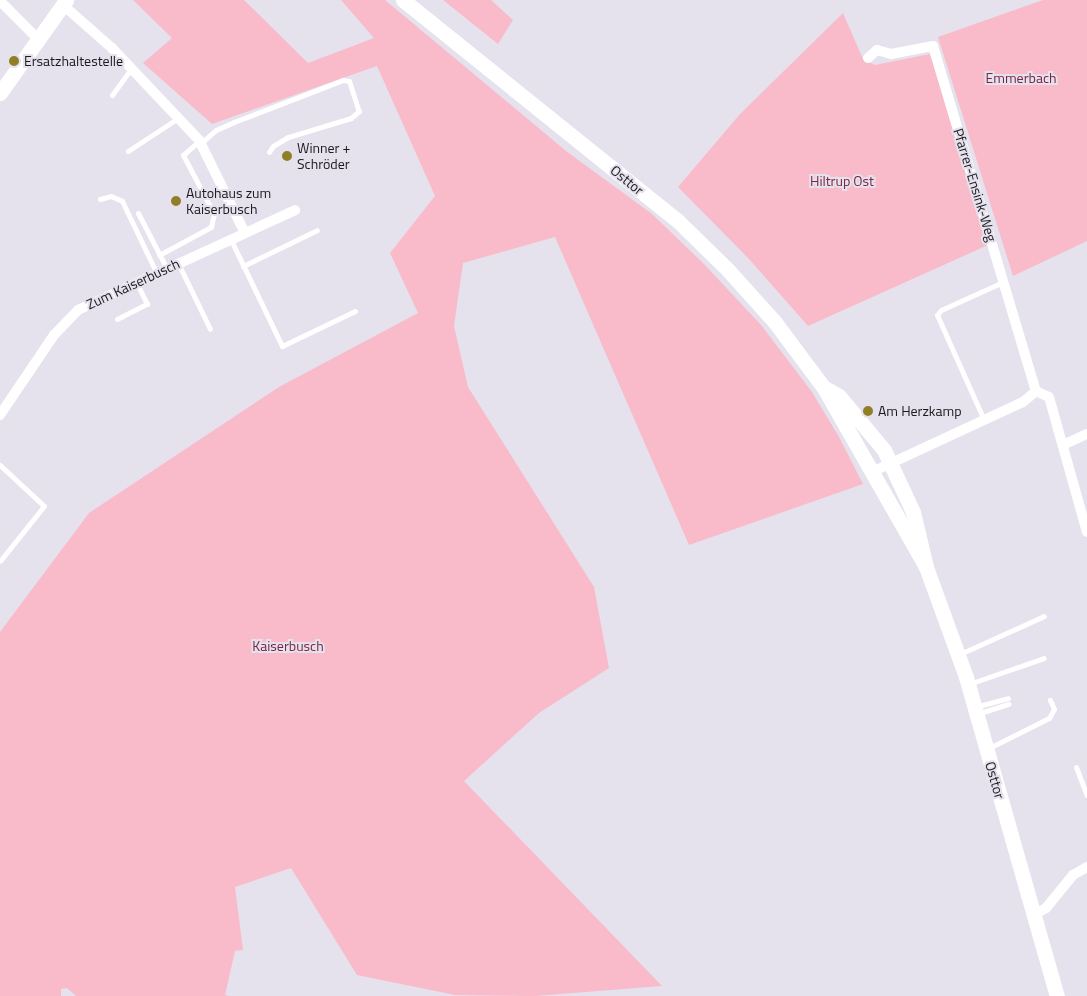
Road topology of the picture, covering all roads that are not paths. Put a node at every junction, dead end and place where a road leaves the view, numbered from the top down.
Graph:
1 (403, 0) edge
2 (0, 2) edge
3 (64, 3) edge
4 (38, 39) junction
5 (868, 58) dead end
6 (131, 68) junction
7 (0, 93) edge
8 (112, 95) dead end
9 (178, 117) junction
10 (200, 142) junction
11 (128, 151) dead end
12 (269, 152) dead end
13 (100, 199) dead end
14 (295, 210) dead end
15 (138, 213) dead end
16 (317, 230) dead end
17 (244, 231) junction
18 (230, 238) junction
19 (160, 255) junction
20 (178, 262) junction
21 (243, 266) junction
22 (161, 270) junction
23 (136, 281) junction
24 (1004, 282) junction
25 (355, 311) dead end
26 (116, 319) dead end
27 (210, 329) dead end
28 (824, 388) junction
29 (1036, 391) junction
30 (2, 407) edge
31 (984, 420) junction
32 (1087, 434) edge
33 (1063, 445) junction
34 (890, 462) junction
35 (0, 465) edge
36 (872, 472) junction
37 (1087, 532) edge
38 (0, 561) edge
39 (926, 567) junction
40 (1044, 616) dead end
41 (958, 655) junction
42 (1044, 658) dead end
43 (968, 685) junction
44 (1050, 700) dead end
45 (1008, 701) dead end
46 (976, 711) junction
47 (986, 749) junction
48 (1076, 767) dead end
49 (1087, 795) edge
50 (1087, 867) edge
51 (1034, 915) junction
52 (1057, 996) edge

1 - 28 main road, Osttor
2 - 4 street
3 - 4 main road
3 - 6 street
4 - 7 main road
5 - 24 street, Pfarrer-Ensink-Weg
6 - 8 lane
6 - 9 street
9 - 10 street
9 - 11 lane
10 - 12 lane
10 - 17 street
10 - 19 lane
13 - 22 lane
14 - 17 street, Zum Kaiserbusch
15 - 19 lane
16 - 21 lane
17 - 18 street, Zum Kaiserbusch
18 - 20 street, Zum Kaiserbusch
18 - 21 lane
19 - 22 lane
20 - 22 street, Zum Kaiserbusch
20 - 27 lane
21 - 25 lane
22 - 23 street, Zum Kaiserbusch
23 - 26 lane
23 - 30 street, Zum Kaiserbusch
24 - 29 street, Pfarrer-Ensink-Weg
24 - 31 lane
28 - 34 main road, Osttor
28 - 36 main road, Osttor
29 - 31 street
29 - 33 street, Pfarrer-Ensink-Weg
31 - 34 street
32 - 33 street
33 - 37 street, Pfarrer-Ensink-Weg
34 - 36 street
34 - 39 main road, Osttor
35 - 38 lane
36 - 39 main road, Osttor
39 - 41 main road, Osttor
40 - 41 lane
41 - 43 main road, Osttor
42 - 43 lane
43 - 46 main road, Osttor
44 - 47 lane
45 - 46 lane
46 - 47 main road, Osttor
47 - 51 main road, Osttor
48 - 49 lane
50 - 51 street
51 - 52 main road, Osttor

